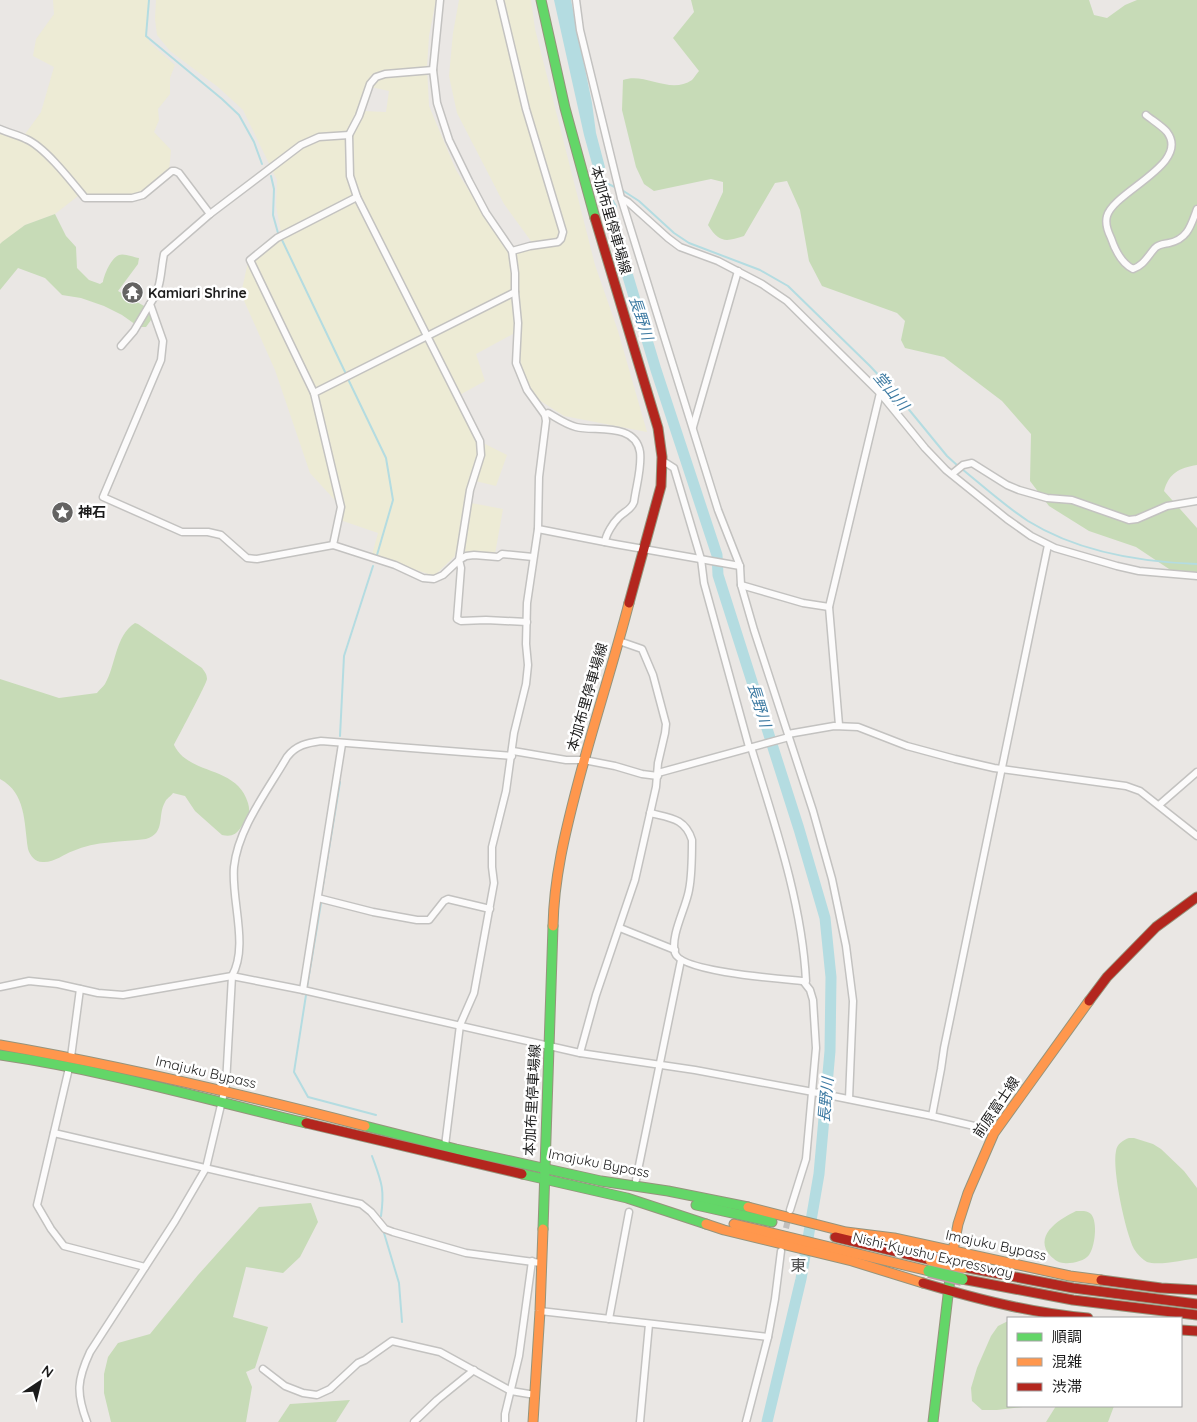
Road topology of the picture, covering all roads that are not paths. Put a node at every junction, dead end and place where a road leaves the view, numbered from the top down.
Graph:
1 (440, 0) edge
2 (500, 0) edge
3 (541, 0) edge
4 (576, 0) edge
5 (433, 70) junction
6 (1146, 115) dead end
7 (0, 129) edge
8 (349, 135) junction
9 (358, 197) junction
10 (621, 198) junction
11 (1197, 209) edge
12 (210, 214) junction
13 (512, 251) junction
14 (738, 271) junction
15 (515, 292) junction
16 (150, 304) junction
17 (428, 335) junction
18 (121, 346) dead end
19 (314, 393) junction
20 (880, 393) junction
21 (544, 415) junction
22 (692, 427) junction
23 (663, 460) junction
24 (952, 474) junction
25 (1197, 501) edge
26 (538, 529) junction
27 (605, 542) junction
28 (333, 545) junction
29 (1048, 545) junction
30 (645, 548) junction
31 (533, 557) junction
32 (702, 559) junction
33 (459, 560) junction
34 (736, 565) junction
35 (1197, 576) edge
36 (741, 585) junction
37 (829, 607) junction
38 (526, 622) junction
39 (619, 641) junction
40 (839, 726) junction
41 (788, 736) junction
42 (342, 744) junction
43 (752, 747) junction
44 (512, 754) junction
45 (584, 760) junction
46 (1002, 769) junction
47 (1197, 772) edge
48 (658, 774) junction
49 (1159, 805) junction
50 (650, 813) junction
51 (1197, 836) edge
52 (1197, 897) edge
53 (318, 898) junction
54 (490, 909) junction
55 (620, 928) junction
56 (675, 950) junction
57 (681, 960) junction
58 (232, 976) junction
59 (804, 981) junction
60 (0, 988) edge
61 (80, 989) junction
62 (303, 990) junction
63 (460, 1025) junction
64 (0, 1045) edge
65 (549, 1045) junction
66 (580, 1052) junction
67 (0, 1054) edge
68 (70, 1062) junction
69 (659, 1065) junction
70 (224, 1090) junction
71 (813, 1092) junction
72 (849, 1099) junction
73 (221, 1103) junction
74 (932, 1116) junction
75 (54, 1132) junction
76 (994, 1133) junction
77 (445, 1146) junction
78 (206, 1168) junction
79 (544, 1174) junction
80 (636, 1180) dead end
81 (601, 1181) junction
82 (627, 1198) junction
83 (666, 1203) junction
84 (629, 1212) dead end
85 (790, 1232) junction
86 (826, 1240) junction
87 (953, 1251) junction
88 (537, 1262) junction
89 (145, 1268) junction
90 (963, 1273) junction
91 (1197, 1290) edge
92 (949, 1291) junction
93 (1197, 1304) edge
94 (540, 1311) junction
95 (1197, 1315) edge
96 (1077, 1317) edge
97 (609, 1319) junction
98 (649, 1324) junction
99 (1182, 1330) edge
100 (1197, 1331) edge
101 (768, 1337) junction
102 (263, 1369) dead end
103 (474, 1370) junction
104 (511, 1391) junction
105 (535, 1395) junction
106 (87, 1422) edge
107 (414, 1422) edge
108 (505, 1422) edge
109 (533, 1422) edge
110 (640, 1422) edge
111 (746, 1422) edge
112 (933, 1422) edge

1 - 5 street
2 - 13 street
3 - 23 main road, 本加布里停車場線
4 - 10 street
5 - 8 street
5 - 13 street
6 - 11 street
7 - 12 street
8 - 9 street
8 - 12 street
9 - 17 street
9 - 19 street
10 - 14 street
10 - 22 street
12 - 16 street
13 - 15 street
14 - 20 street
14 - 22 street
15 - 17 street
15 - 21 street
16 - 18 street
16 - 28 street
17 - 19 street
17 - 33 street
19 - 28 street
20 - 24 street
20 - 37 street
21 - 26 street
21 - 27 street
22 - 34 street
23 - 30 main road, 本加布里停車場線
23 - 32 street
24 - 25 street
24 - 29 street
26 - 27 street
26 - 31 street
27 - 30 street
28 - 33 street
29 - 35 street
29 - 46 street
30 - 32 street
30 - 39 main road, 本加布里停車場線
31 - 33 street
31 - 38 street
32 - 34 street
32 - 43 street
33 - 38 street
34 - 36 street
36 - 37 street
36 - 41 street
37 - 40 street
38 - 44 street
39 - 45 main road, 本加布里停車場線
39 - 48 street
40 - 41 street
40 - 46 street
41 - 43 street
41 - 72 street
42 - 44 street
42 - 53 street
42 - 58 street
43 - 48 street
43 - 59 street
44 - 45 street
44 - 54 street
45 - 48 street
45 - 65 main road, 本加布里停車場線
46 - 49 street
46 - 74 street
47 - 49 street
48 - 50 street
49 - 51 street
50 - 55 street
50 - 56 street
52 - 76 main road, 前原富士線
53 - 54 street
53 - 62 street
54 - 63 street
55 - 56 street
55 - 66 street
56 - 57 street
57 - 59 street
57 - 69 street
58 - 61 street
58 - 62 street
58 - 70 street
59 - 71 street
60 - 61 street
61 - 68 street
62 - 63 street
63 - 65 street
63 - 77 street
64 - 68 main road, Imajuku Bypass
65 - 66 street
65 - 79 main road, 本加布里停車場線
66 - 69 street
67 - 68 main road, Imajuku Bypass
68 - 70 main road, Imajuku Bypass
68 - 73 main road, Imajuku Bypass
68 - 75 street
69 - 71 street
69 - 80 street
70 - 73 street
70 - 77 main road, Imajuku Bypass
71 - 72 street
71 - 85 street
72 - 74 street
73 - 78 street
73 - 79 main road, Imajuku Bypass
74 - 76 street
75 - 78 street
75 - 89 street
76 - 87 main road, 前原富士線
77 - 79 main road, Imajuku Bypass
78 - 88 street
78 - 89 street
79 - 81 main road, Imajuku Bypass
79 - 82 main road, Imajuku Bypass
79 - 88 main road, 本加布里停車場線
81 - 83 main road
81 - 85 main road, Imajuku Bypass
82 - 83 main road
82 - 85 main road, Imajuku Bypass
83 - 85 main road
84 - 97 street
85 - 86 main road, Imajuku Bypass
85 - 86 main road, Imajuku Bypass
85 - 101 street
86 - 87 main road, Imajuku Bypass
86 - 90 main road, Nishi-Kyushu Expressway, bridge
86 - 92 main road, Imajuku Bypass
87 - 91 main road, Imajuku Bypass
87 - 92 main road, 前原富士線
88 - 94 main road, 本加布里停車場線
88 - 104 street
89 - 106 street
90 - 93 main road, Nishi-Kyushu Expressway
90 - 95 main road, Nishi-Kyushu Expressway
92 - 96 main road, Imajuku Bypass
92 - 112 main road, 前原富士線
94 - 97 street
94 - 105 main road, 本加布里停車場線
97 - 98 street
98 - 101 street
98 - 110 street
99 - 100 main road
101 - 111 street
102 - 103 street
103 - 104 street
103 - 107 street
104 - 105 street
104 - 108 street
105 - 109 main road, 本加布里停車場線

